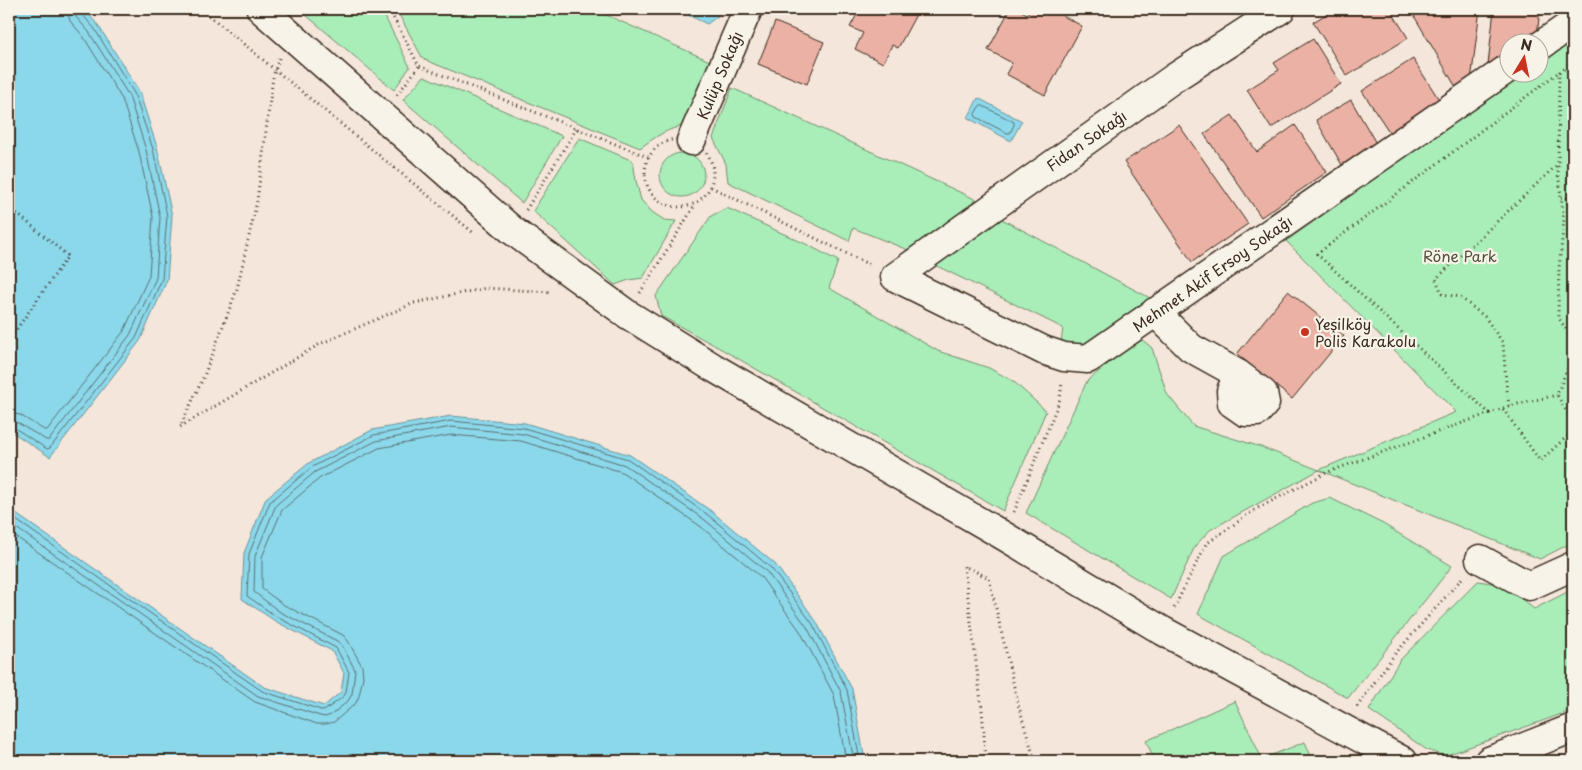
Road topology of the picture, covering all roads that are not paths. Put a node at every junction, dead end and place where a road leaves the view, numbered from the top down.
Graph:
1 (261, 9) edge
2 (748, 9) edge
3 (1281, 9) edge
4 (1573, 23) edge
5 (1550, 39) edge
6 (1500, 74) edge
7 (691, 141) road end
8 (895, 277) joint
9 (1155, 312) junction
10 (1238, 374) dead end
11 (1480, 559) road end
12 (1573, 566) edge
13 (1573, 728) edge
14 (1403, 761) edge
15 (1489, 761) edge

1 - 14 street
2 - 7 street, Kulüp Sokağı
3 - 8 street, Fidan Sokağı
4 - 5 street
6 - 9 street, Mehmet Akif Ersoy Sokağı
8 - 9 street, Mehmet Akif Ersoy Sokağı
9 - 10 street
11 - 12 street
13 - 15 street

